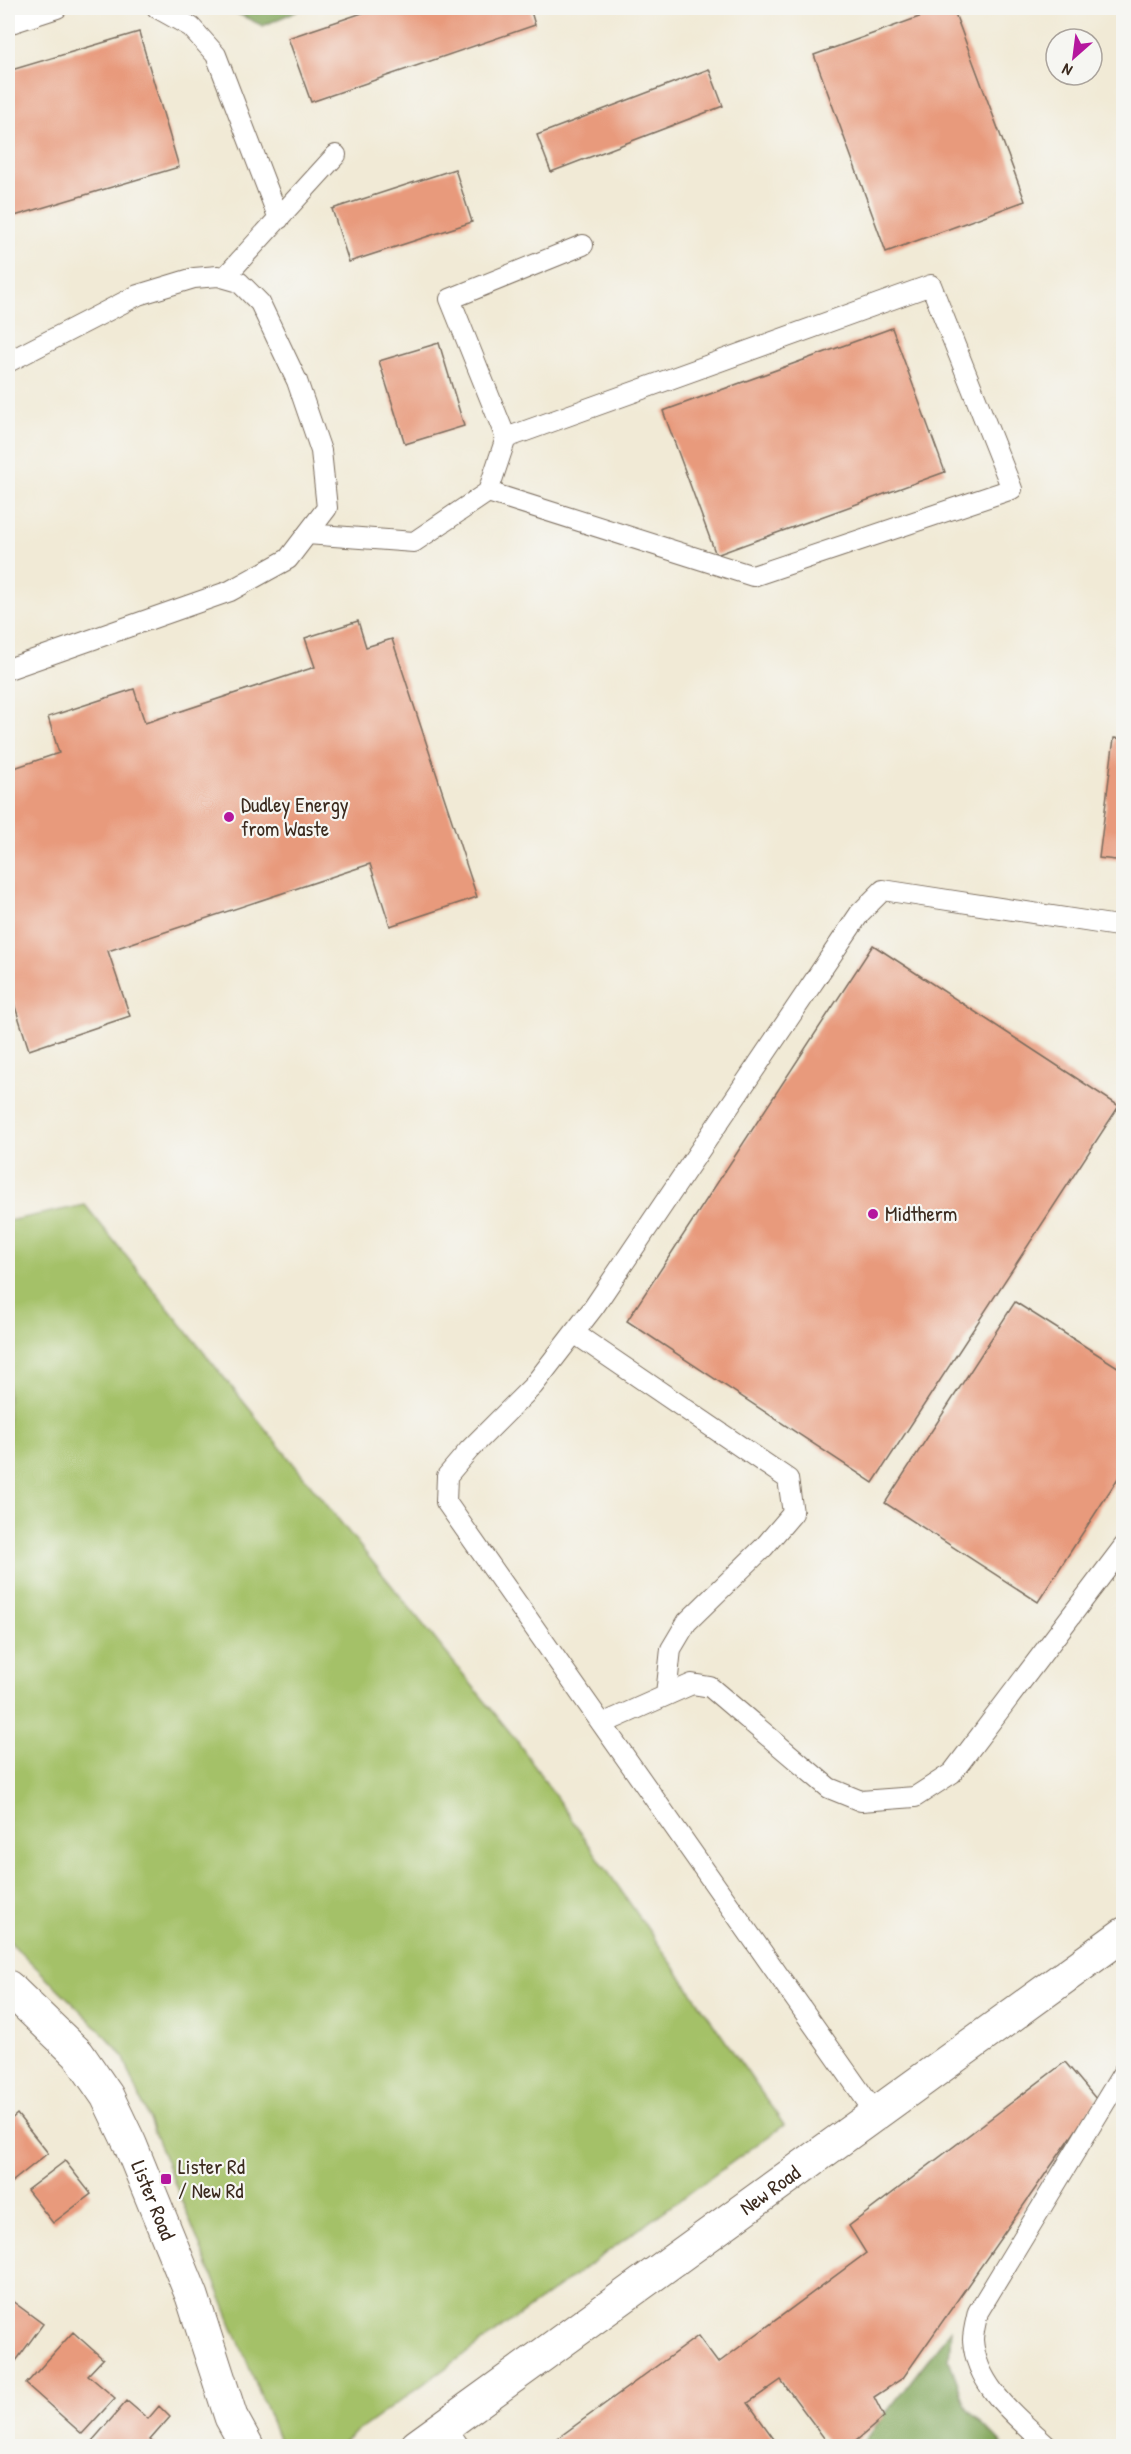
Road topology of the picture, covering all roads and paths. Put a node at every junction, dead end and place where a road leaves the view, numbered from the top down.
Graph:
1 (57, 8) edge
2 (157, 8) edge
3 (8, 24) edge
4 (336, 155) dead end
5 (279, 219) junction
6 (583, 245) dead end
7 (225, 277) junction
8 (8, 362) edge
9 (506, 438) junction
10 (488, 492) junction
11 (307, 534) junction
12 (8, 669) edge
13 (1124, 927) edge
14 (574, 1333) junction
15 (1124, 1546) edge
16 (666, 1695) junction
17 (602, 1724) junction
18 (1124, 1934) edge
19 (8, 1987) edge
20 (1124, 2071) edge
21 (876, 2114) junction
22 (452, 2436) edge
23 (247, 2446) edge
24 (417, 2446) edge
25 (1048, 2446) edge

1 - 3 lane
2 - 5 lane
4 - 5 lane
5 - 7 lane
6 - 9 lane
7 - 8 lane
7 - 11 lane
9 - 10 lane
9 - 10 lane
10 - 11 lane
11 - 12 lane
13 - 14 lane
14 - 16 lane
14 - 17 lane
15 - 16 lane
16 - 17 lane
17 - 21 lane
18 - 21 street, New Road
19 - 23 street, Lister Road
20 - 25 lane
21 - 22 street, New Road
22 - 24 street, New Road

